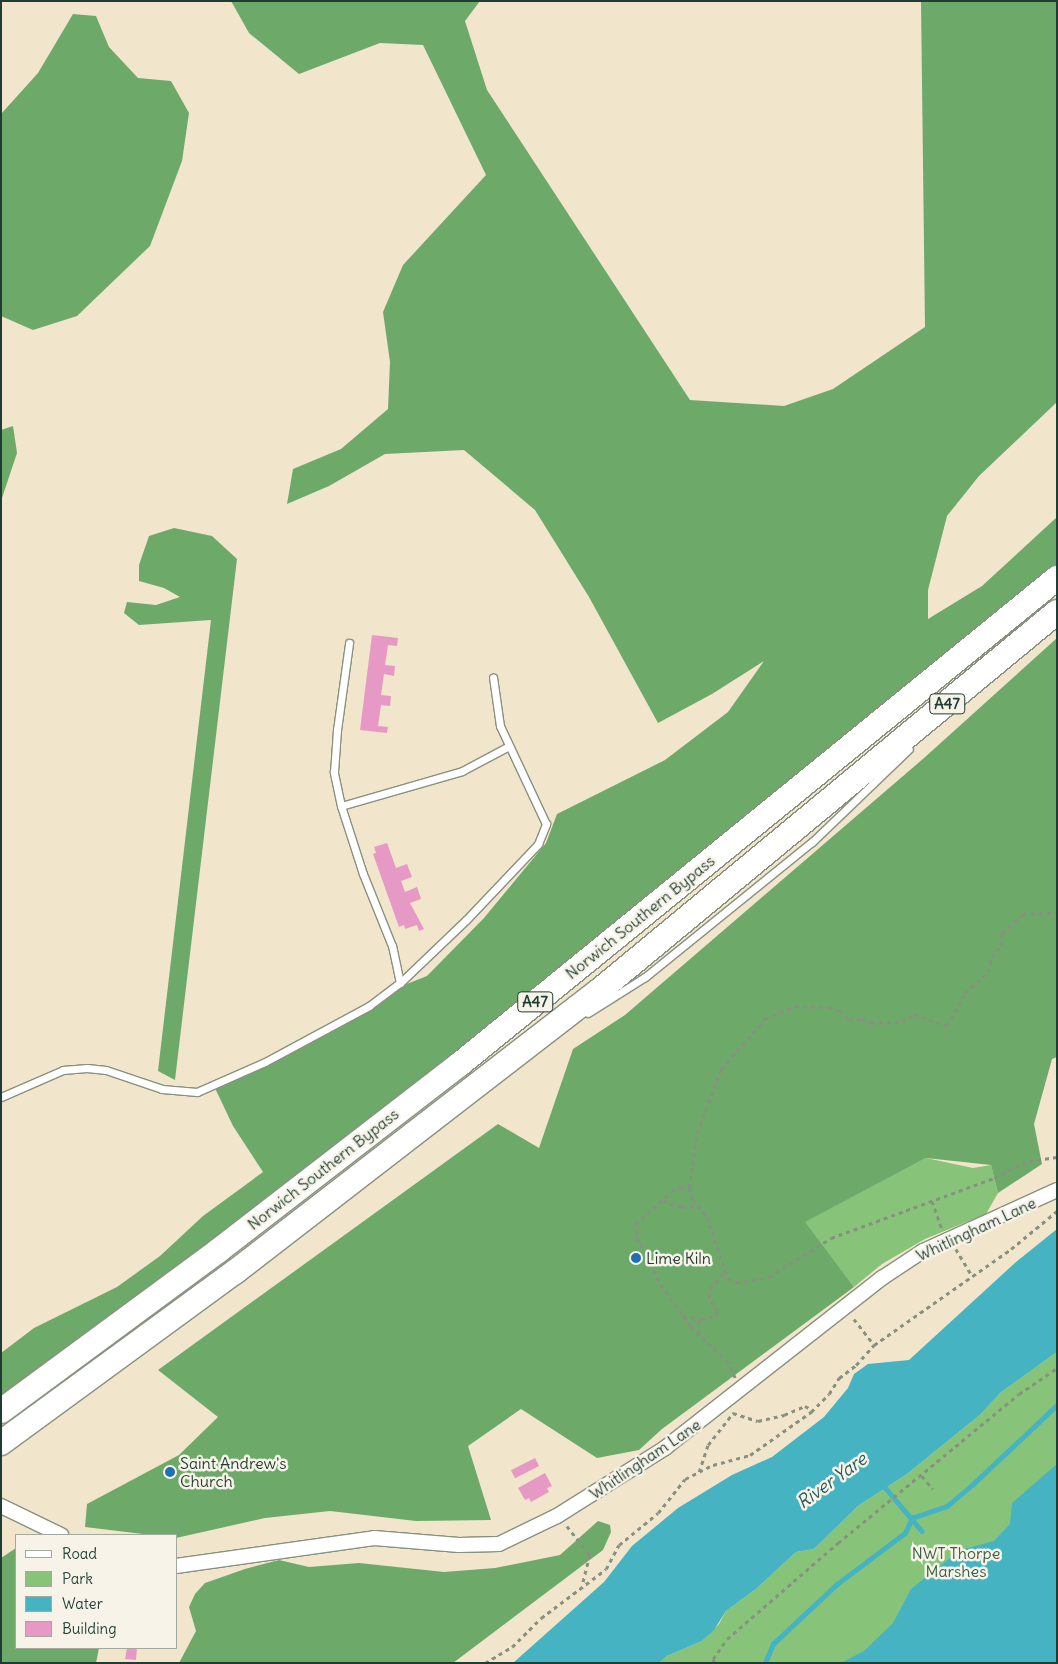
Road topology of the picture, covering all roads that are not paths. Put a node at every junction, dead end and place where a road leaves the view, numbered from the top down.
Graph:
1 (1057, 578) edge
2 (1057, 612) edge
3 (349, 644) dead end
4 (1016, 647) junction
5 (493, 677) dead end
6 (925, 734) dead end
7 (918, 740) dead end
8 (509, 746) junction
9 (341, 806) junction
10 (400, 983) junction
11 (583, 1016) dead end
12 (575, 1020) dead end
13 (517, 1054) junction
14 (1, 1097) edge
15 (1057, 1190) edge
16 (1, 1411) edge
17 (1, 1443) edge
18 (1, 1506) edge
19 (59, 1534) edge
20 (178, 1566) edge

1 - 16 highway, Norwich Southern Bypass / A47
2 - 4 highway, Norwich Southern Bypass / A47
3 - 9 lane
4 - 6 lane
4 - 13 highway, Norwich Southern Bypass / A47
5 - 8 lane
7 - 11 lane
8 - 9 lane
8 - 10 lane
9 - 10 lane
10 - 14 lane
12 - 13 lane
13 - 17 highway, Norwich Southern Bypass / A47
15 - 20 street, Whitlingham Lane
18 - 19 street

